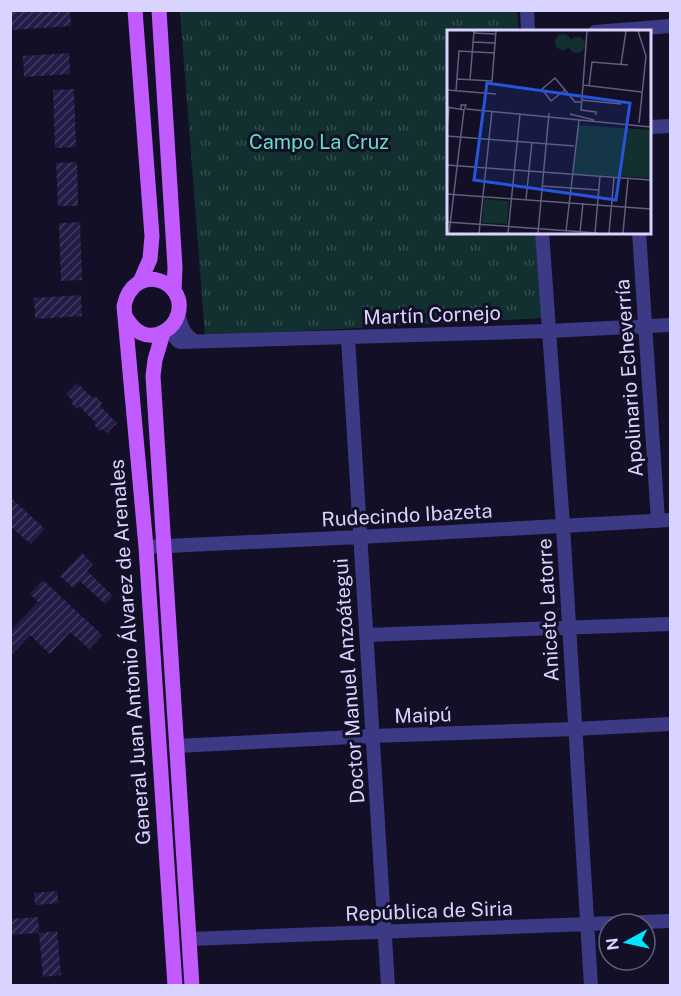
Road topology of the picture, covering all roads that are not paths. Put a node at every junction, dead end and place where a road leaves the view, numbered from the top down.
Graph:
1 (135, 10) edge
2 (159, 10) edge
3 (527, 10) edge
4 (670, 26) edge
5 (528, 30) edge
6 (621, 30) edge
7 (670, 126) edge
8 (651, 127) edge
9 (542, 234) edge
10 (639, 234) edge
11 (140, 282) junction
12 (174, 291) junction
13 (178, 315) junction
14 (125, 316) junction
15 (670, 325) edge
16 (645, 326) junction
17 (166, 331) junction
18 (548, 331) junction
19 (348, 338) junction
20 (194, 341) junction
21 (664, 521) edge
22 (563, 526) junction
23 (360, 537) junction
24 (164, 546) junction
25 (146, 547) junction
26 (670, 624) edge
27 (568, 629) junction
28 (366, 635) junction
29 (670, 724) edge
30 (575, 729) junction
31 (372, 736) junction
32 (176, 746) junction
33 (670, 921) edge
34 (586, 925) junction
35 (384, 932) junction
36 (189, 939) junction
37 (175, 986) edge
38 (192, 986) edge
39 (388, 986) edge
40 (591, 986) edge

1 - 11 main road, General Juan Antonio Álvarez de Arenales
2 - 12 main road
3 - 5 street
4 - 6 street
7 - 8 street
9 - 18 street, Aniceto Latorre
10 - 16 street, Apolinario Echeverría
11 - 12 main road
11 - 14 main road, General Juan Antonio Álvarez de Arenales
12 - 13 main road
13 - 17 main road, General Juan Antonio Álvarez de Arenales
13 - 20 street
14 - 17 main road
14 - 25 main road, General Juan Antonio Álvarez de Arenales
15 - 16 street, Martín Cornejo
16 - 18 street, Martín Cornejo
16 - 21 street, Apolinario Echeverría
17 - 20 street, Martín Cornejo
17 - 24 main road, General Juan Antonio Álvarez de Arenales
18 - 19 street, Martín Cornejo
18 - 22 street, Aniceto Latorre
19 - 20 street, Martín Cornejo
19 - 23 street, Doctor Manuel Anzoátegui
21 - 22 street, Rudecindo Ibazeta
22 - 23 street, Rudecindo Ibazeta
22 - 27 street, Aniceto Latorre
23 - 24 street, Rudecindo Ibazeta
23 - 28 street, Doctor Manuel Anzoátegui
24 - 25 street, Rudecindo Ibazeta
24 - 32 main road, General Juan Antonio Álvarez de Arenales
25 - 37 main road, General Juan Antonio Álvarez de Arenales
26 - 27 street
27 - 28 street
27 - 30 street, Aniceto Latorre
28 - 31 street, Doctor Manuel Anzoátegui
29 - 30 street, Maipú
30 - 31 street, Maipú
30 - 34 street, Aniceto Latorre
31 - 32 street, Maipú
31 - 35 street, Doctor Manuel Anzoátegui
32 - 36 main road, General Juan Antonio Álvarez de Arenales
33 - 34 street, República de Siria
34 - 35 street, República de Siria
34 - 40 street, Aniceto Latorre
35 - 36 street, República de Siria
35 - 39 street, Doctor Manuel Anzoátegui
36 - 38 main road, General Juan Antonio Álvarez de Arenales

